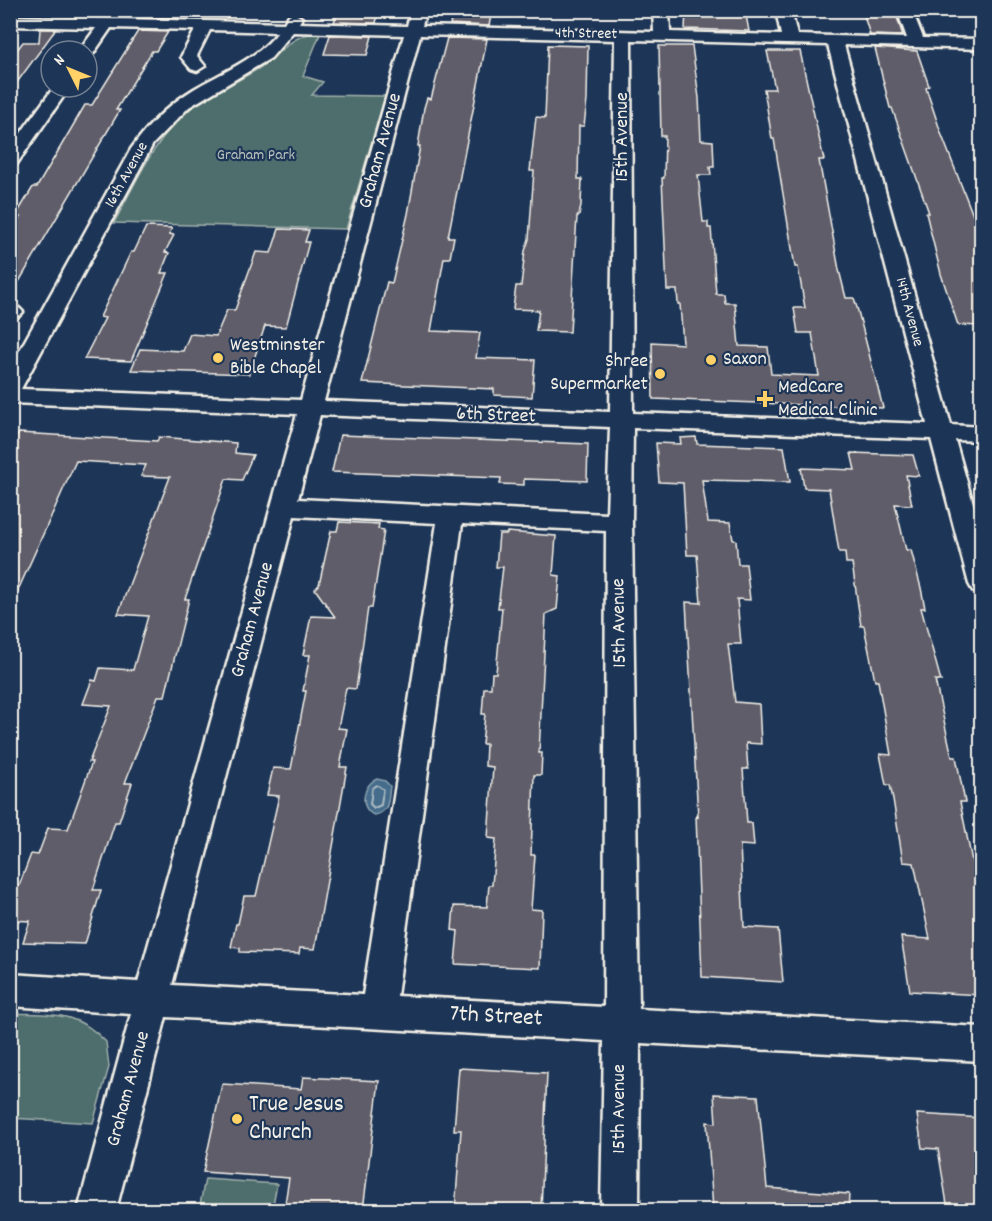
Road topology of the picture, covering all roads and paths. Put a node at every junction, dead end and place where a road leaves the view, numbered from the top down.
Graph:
1 (176, 10) edge
2 (297, 10) edge
3 (661, 10) edge
4 (783, 10) edge
5 (904, 10) edge
6 (55, 16) edge
7 (417, 20) edge
8 (10, 21) edge
9 (106, 24) junction
10 (167, 26) junction
11 (205, 26) junction
12 (289, 28) junction
13 (623, 35) junction
14 (662, 35) junction
15 (95, 39) edge
16 (790, 39) junction
17 (835, 40) junction
18 (918, 43) junction
19 (981, 44) edge
20 (197, 66) dead end
21 (54, 99) edge
22 (10, 161) edge
23 (10, 389) edge
24 (10, 396) edge
25 (310, 409) junction
26 (622, 421) junction
27 (941, 433) junction
28 (981, 434) edge
29 (284, 507) junction
30 (452, 515) junction
31 (619, 523) junction
32 (981, 584) edge
33 (10, 990) edge
34 (150, 999) junction
35 (378, 1011) junction
36 (622, 1024) junction
37 (981, 1044) edge
38 (97, 1210) edge
39 (620, 1210) edge

1 - 10 street
2 - 12 street, 16th Avenue
3 - 14 street
4 - 16 street
5 - 18 street
6 - 8 street, 4th Street
6 - 9 street, 4th Street
7 - 12 street, 4th Street
7 - 13 street, 4th Street
7 - 25 street, Graham Avenue
9 - 10 street, 4th Street
9 - 15 street
10 - 11 street, 4th Street
11 - 12 street, 4th Street
11 - 20 street
12 - 23 street, 16th Avenue
13 - 14 street, 4th Street
13 - 26 street, 15th Avenue
14 - 16 street, 4th Street
16 - 17 street, 4th Street
17 - 18 street, 4th Street
17 - 27 street, 14th Avenue
18 - 19 street, 4th Street
21 - 22 street
24 - 25 street, 6th Street
25 - 26 street, 6th Street
25 - 29 street, Graham Avenue
26 - 27 street, 6th Street
26 - 31 street, 15th Avenue
27 - 28 street, 6th Street
27 - 32 street, 14th Avenue
29 - 30 street
29 - 34 street, Graham Avenue
30 - 31 street
30 - 35 street
31 - 36 street, 15th Avenue
33 - 34 street, 7th Street
34 - 35 street, 7th Street
34 - 38 street, Graham Avenue
35 - 36 street, 7th Street
36 - 37 street, 7th Street
36 - 39 street, 15th Avenue

